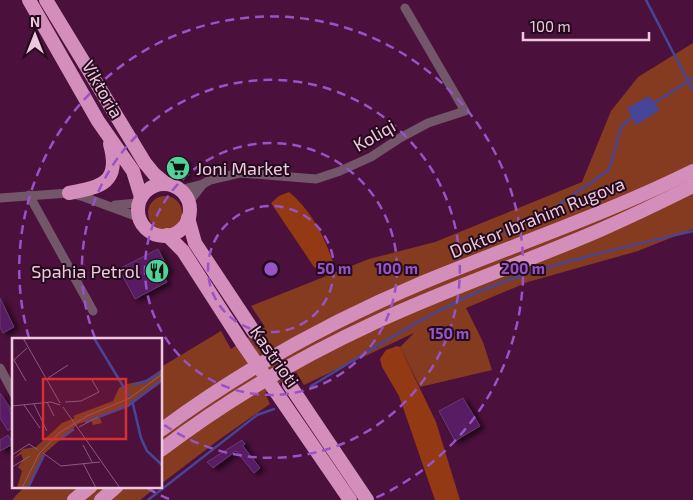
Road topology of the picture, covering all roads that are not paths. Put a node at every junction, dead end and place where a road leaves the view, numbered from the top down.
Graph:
1 (29, 0) edge
2 (46, 0) edge
3 (405, 8) dead end
4 (95, 114) junction
5 (693, 171) edge
6 (166, 184) junction
7 (202, 184) junction
8 (693, 186) edge
9 (180, 190) junction
10 (69, 193) junction
11 (29, 196) junction
12 (0, 198) edge
13 (189, 202) junction
14 (104, 204) junction
15 (139, 206) junction
16 (188, 218) junction
17 (168, 235) junction
18 (93, 311) dead end
19 (254, 332) tunnel mouth
20 (0, 368) edge
21 (289, 384) tunnel mouth
22 (12, 390) edge
23 (162, 429) edge
24 (162, 449) edge
25 (89, 488) edge
26 (115, 488) edge
27 (74, 500) edge
28 (100, 500) edge
29 (350, 500) edge
30 (367, 500) edge

1 - 4 highway, Viktoria
2 - 6 highway, Viktoria
3 - 7 street, Koliqi
4 - 10 highway
4 - 15 highway, Viktoria
5 - 23 highway, Doktor Ibrahim Rugova
6 - 9 highway
6 - 15 highway
7 - 9 street, Koliqi
7 - 13 street
8 - 24 highway, Doktor Ibrahim Rugova
9 - 13 highway
10 - 11 street
10 - 14 street
11 - 12 street
11 - 18 street
13 - 16 highway
14 - 15 street
14 - 15 street
15 - 17 highway
16 - 17 highway
16 - 19 highway, Kastrioti
17 - 29 highway, Kastrioti
20 - 22 street
21 - 30 highway, Kastrioti
25 - 27 highway
26 - 28 highway

